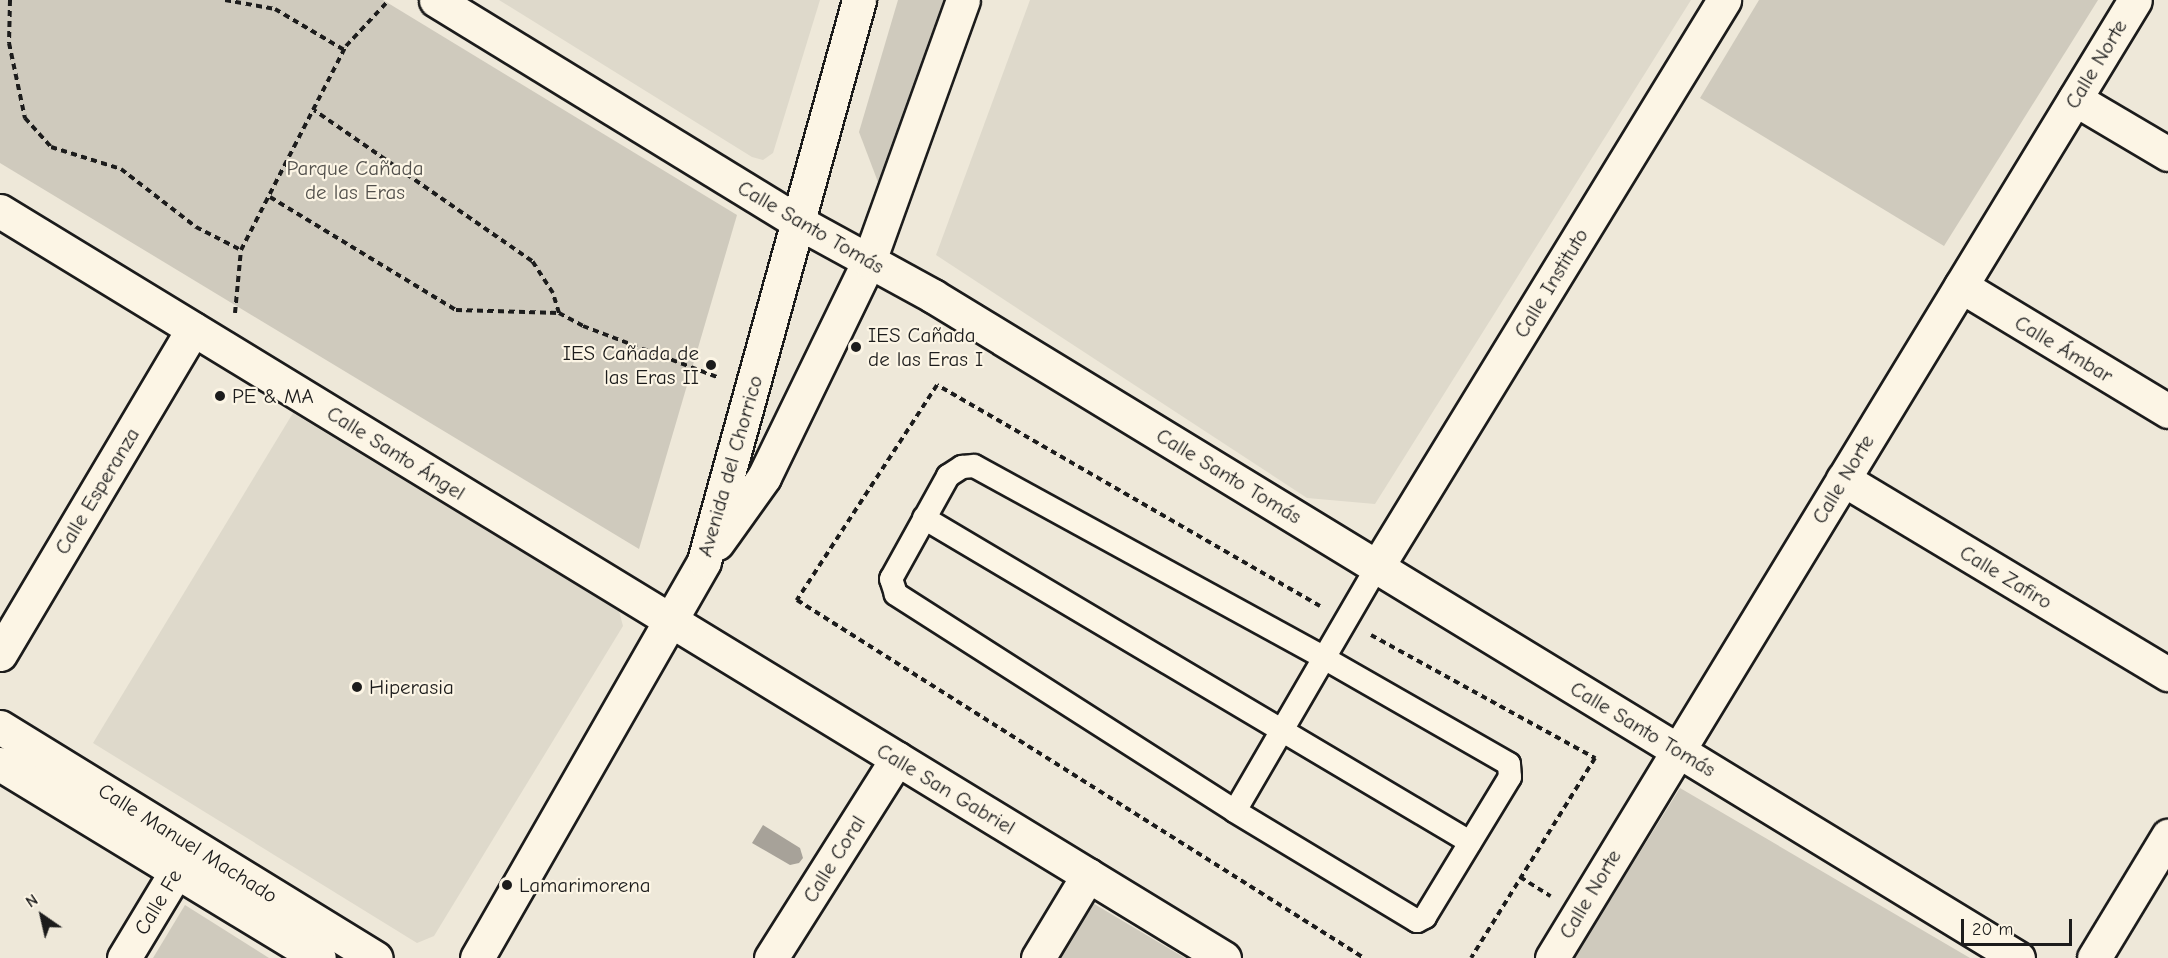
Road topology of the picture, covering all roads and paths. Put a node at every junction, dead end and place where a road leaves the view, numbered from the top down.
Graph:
1 (10, 0) edge
2 (225, 0) edge
3 (389, 0) edge
4 (436, 0) edge
5 (859, 0) edge
6 (963, 0) edge
7 (1724, 0) edge
8 (2135, 0) edge
9 (344, 50) junction
10 (2075, 99) junction
11 (314, 110) junction
12 (2168, 154) edge
13 (270, 197) junction
14 (0, 211) edge
15 (798, 222) junction
16 (242, 250) junction
17 (869, 261) junction
18 (1961, 286) junction
19 (559, 313) junction
20 (193, 329) junction
21 (232, 353) junction
22 (752, 391) junction
23 (2168, 411) edge
24 (1843, 479) junction
25 (924, 518) junction
26 (704, 561) junction
27 (1377, 567) junction
28 (669, 621) junction
29 (0, 654) edge
30 (1324, 658) junction
31 (2168, 674) edge
32 (0, 727) edge
33 (1281, 731) junction
34 (1678, 750) junction
35 (897, 759) junction
36 (0, 764) edge
37 (1235, 811) junction
38 (2168, 836) edge
39 (1470, 842) junction
40 (184, 858) junction
41 (1088, 875) junction
42 (1520, 877) dead end
43 (1210, 955) edge
44 (124, 958) edge
45 (319, 958) edge
46 (376, 958) edge
47 (477, 958) edge
48 (771, 958) edge
49 (1038, 958) edge
50 (1471, 958) edge
51 (1552, 958) edge
52 (2018, 958) edge
53 (2094, 958) edge

1 - 16 path
2 - 9 path
3 - 9 path
4 - 15 street, Calle Santo Tomás
5 - 15 street, Avenida del Chorrico
6 - 17 street
7 - 27 street, Calle Instituto
8 - 10 street, Calle Norte
9 - 11 path
10 - 12 street
10 - 18 street, Calle Norte
11 - 13 path
11 - 19 path
13 - 16 path
13 - 19 path
14 - 20 street, Calle Santo Ángel
15 - 17 street, Calle Santo Tomás
15 - 22 street, Avenida del Chorrico
16 - 21 path
17 - 26 street
17 - 27 street, Calle Santo Tomás
18 - 23 street, Calle Ámbar
18 - 24 street, Calle Norte
19 - 22 path
20 - 21 street, Calle Santo Ángel
20 - 29 street, Calle Esperanza
21 - 28 street, Calle Santo Ángel
22 - 26 street, Avenida del Chorrico
24 - 31 street, Calle Zafiro
24 - 34 street, Calle Norte
25 - 30 lane
25 - 33 lane
25 - 37 lane
26 - 28 street, Avenida del Chorrico
27 - 30 lane
27 - 34 street, Calle Santo Tomás
28 - 35 street, Calle San Gabriel
28 - 47 street, Avenida del Chorrico
30 - 33 lane
30 - 39 lane
32 - 40 street, Calle Manuel Machado
33 - 37 lane
33 - 39 lane
34 - 51 street, Calle Norte
34 - 52 street, Calle Santo Tomás
35 - 41 street, Calle San Gabriel
35 - 48 street, Calle Coral
36 - 40 street, Calle Manuel Machado
37 - 39 lane
38 - 53 street
40 - 44 street, Calle Fe
40 - 45 street, Calle Manuel Machado
40 - 46 street, Calle Manuel Machado
41 - 43 street, Calle San Gabriel
41 - 49 street
42 - 50 path

